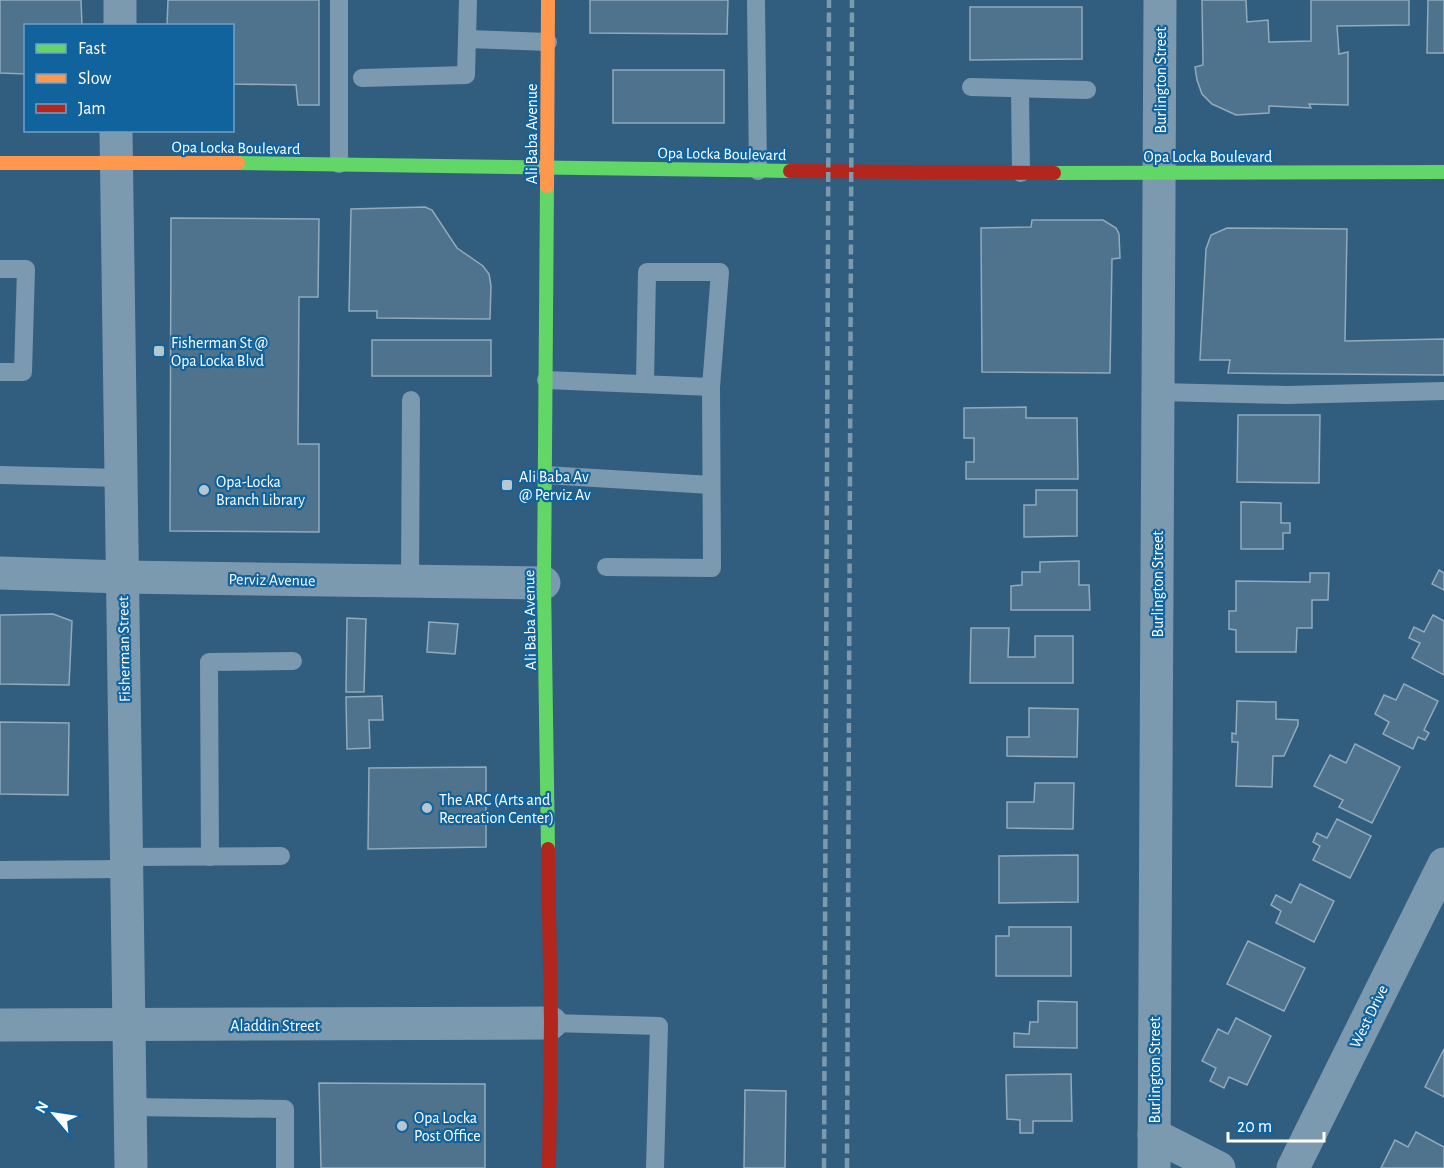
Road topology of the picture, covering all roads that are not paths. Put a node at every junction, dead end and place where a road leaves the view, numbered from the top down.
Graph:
1 (120, 0) edge
2 (339, 0) edge
3 (468, 0) edge
4 (548, 0) edge
5 (756, 0) edge
6 (1160, 0) edge
7 (120, 24) edge
8 (467, 39) junction
9 (548, 42) junction
10 (362, 78) dead end
11 (971, 87) dead end
12 (1020, 88) junction
13 (1087, 90) dead end
14 (116, 146) edge
15 (0, 163) edge
16 (339, 164) junction
17 (548, 166) junction
18 (758, 171) junction
19 (1160, 172) junction
20 (1444, 172) edge
21 (1021, 173) junction
22 (0, 269) edge
23 (0, 372) edge
24 (546, 380) junction
25 (645, 384) junction
26 (711, 387) junction
27 (1444, 391) edge
28 (1159, 392) junction
29 (411, 400) dead end
30 (0, 475) edge
31 (545, 475) junction
32 (120, 478) junction
33 (711, 485) junction
34 (606, 567) dead end
35 (0, 573) edge
36 (121, 577) junction
37 (410, 581) junction
38 (544, 583) junction
39 (293, 661) dead end
40 (210, 856) junction
41 (281, 856) dead end
42 (127, 863) junction
43 (1444, 864) edge
44 (0, 870) edge
45 (551, 1023) junction
46 (0, 1025) edge
47 (130, 1026) junction
48 (130, 1107) junction
49 (1154, 1135) junction
50 (130, 1168) edge
51 (285, 1168) edge
52 (549, 1168) edge
53 (655, 1168) edge
54 (1154, 1168) edge
55 (1219, 1168) edge
56 (1293, 1168) edge

1 - 7 street
2 - 16 lane
3 - 8 lane
4 - 9 street, Ali Baba Avenue
5 - 18 lane
6 - 19 street, Burlington Street
8 - 9 lane
8 - 10 lane
9 - 17 street, Ali Baba Avenue
11 - 12 lane
12 - 13 lane
12 - 21 lane
14 - 15 street, Opa Locka Boulevard
14 - 16 street, Opa Locka Boulevard
14 - 32 street, Fisherman Street
16 - 17 street, Opa Locka Boulevard
17 - 18 street, Opa Locka Boulevard
17 - 24 street, Ali Baba Avenue
18 - 21 street, Opa Locka Boulevard
19 - 20 street, Opa Locka Boulevard
19 - 21 street, Opa Locka Boulevard
19 - 28 street, Burlington Street
22 - 23 lane
24 - 25 lane
24 - 31 street, Ali Baba Avenue
25 - 26 lane
25 - 26 lane
26 - 33 lane
27 - 28 lane
28 - 49 street, Burlington Street
29 - 37 lane
30 - 32 lane
31 - 33 lane
31 - 38 street, Ali Baba Avenue
32 - 36 street, Fisherman Street
33 - 34 lane
35 - 36 street, Perviz Avenue
36 - 37 street, Perviz Avenue
36 - 42 street, Fisherman Street
37 - 38 street, Perviz Avenue
38 - 45 street, Ali Baba Avenue
39 - 40 lane
40 - 41 lane
40 - 42 lane
42 - 44 lane
42 - 47 street, Fisherman Street
43 - 56 street, West Drive
45 - 47 street, Aladdin Street
45 - 52 street, Ali Baba Avenue
45 - 53 lane
46 - 47 street, Aladdin Street
47 - 48 street, Fisherman Street
48 - 50 street, Fisherman Street
48 - 51 lane
49 - 54 street, Burlington Street
49 - 55 street

